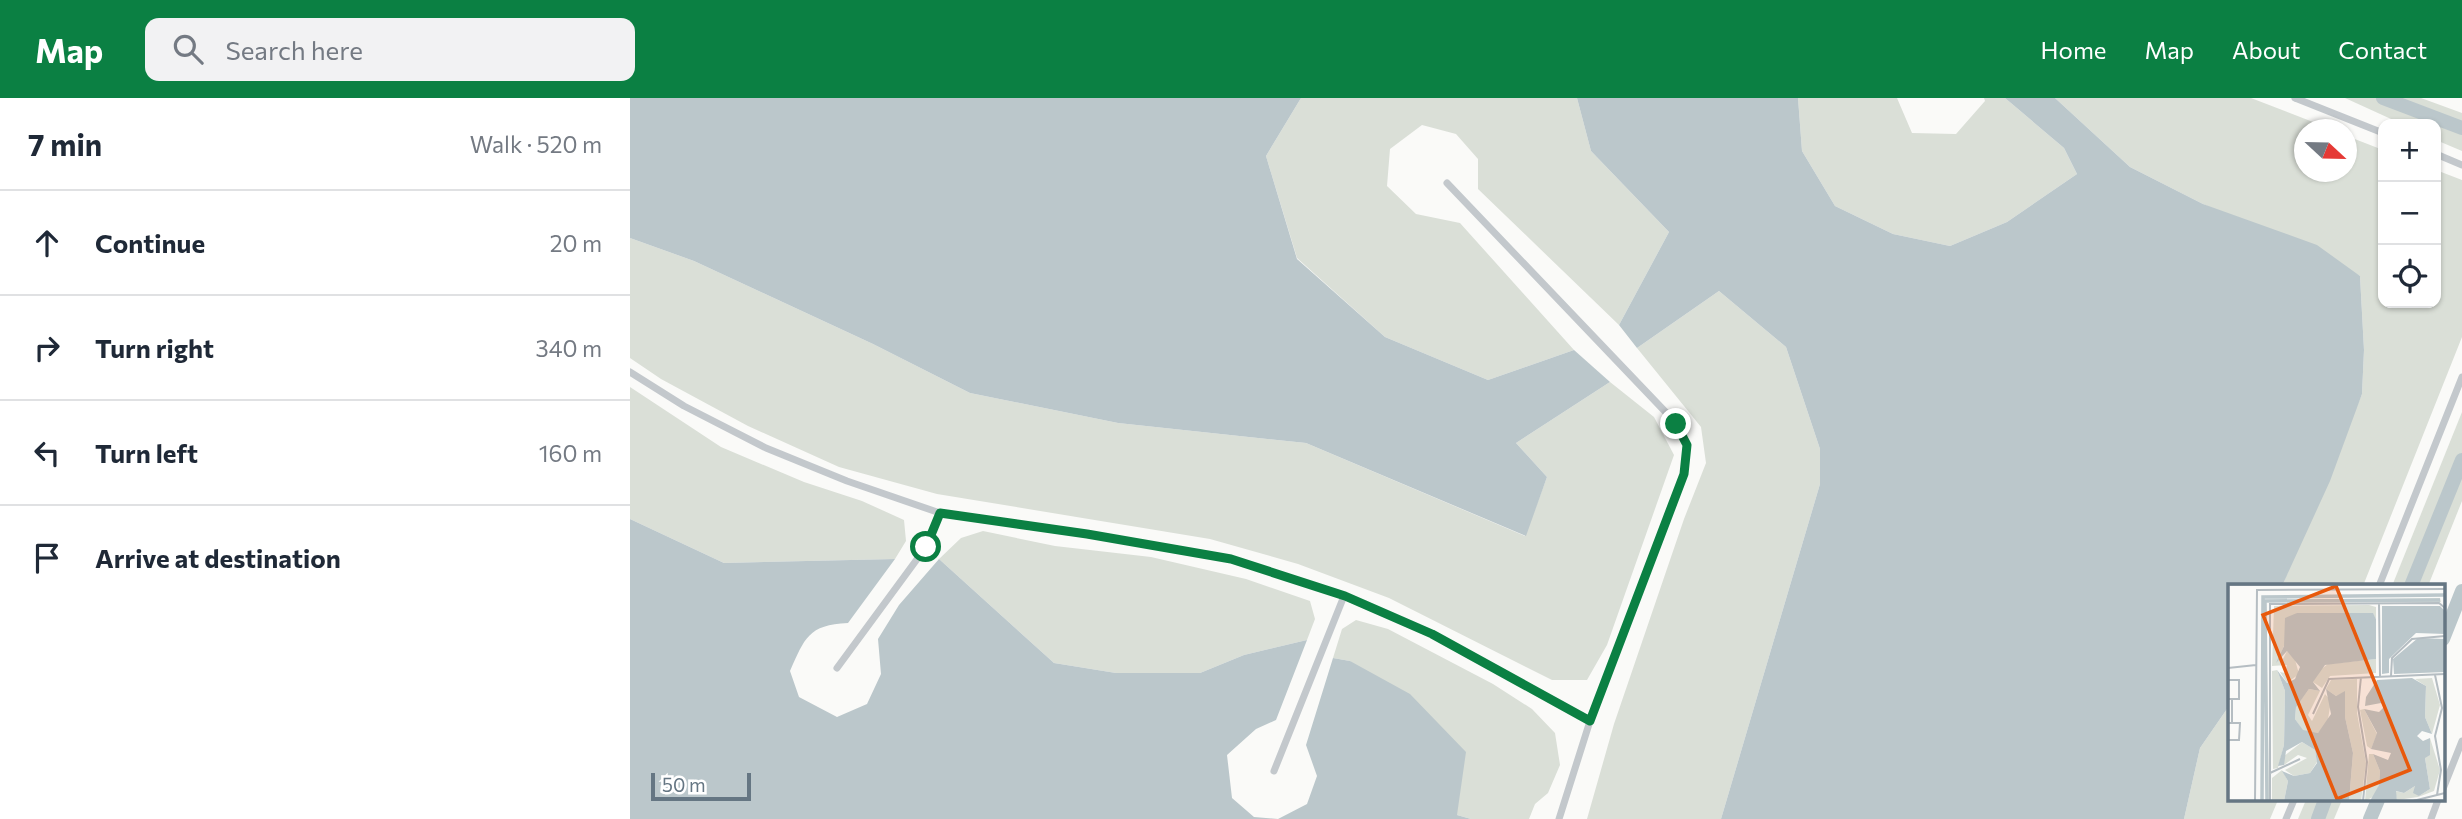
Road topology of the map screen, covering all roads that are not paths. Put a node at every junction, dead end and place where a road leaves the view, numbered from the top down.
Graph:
1 (2295, 98) edge
2 (2378, 131) edge
3 (2441, 157) edge
4 (2462, 165) edge
5 (1447, 183) dead end
6 (630, 372) edge
7 (2462, 377) edge
8 (940, 513) junction
9 (2380, 584) edge
10 (1345, 596) junction
11 (837, 668) dead end
12 (1590, 721) junction
13 (2462, 741) edge
14 (1273, 771) dead end
15 (2444, 786) edge
16 (2293, 802) edge
17 (2437, 802) edge
18 (1559, 819) edge
19 (2286, 819) edge
20 (2431, 819) edge

1 - 2 lane
3 - 4 lane
5 - 12 lane
6 - 8 lane
7 - 9 lane
8 - 10 lane
8 - 11 lane
10 - 12 lane
10 - 14 lane
12 - 18 lane
13 - 15 lane
16 - 19 lane
17 - 20 lane

